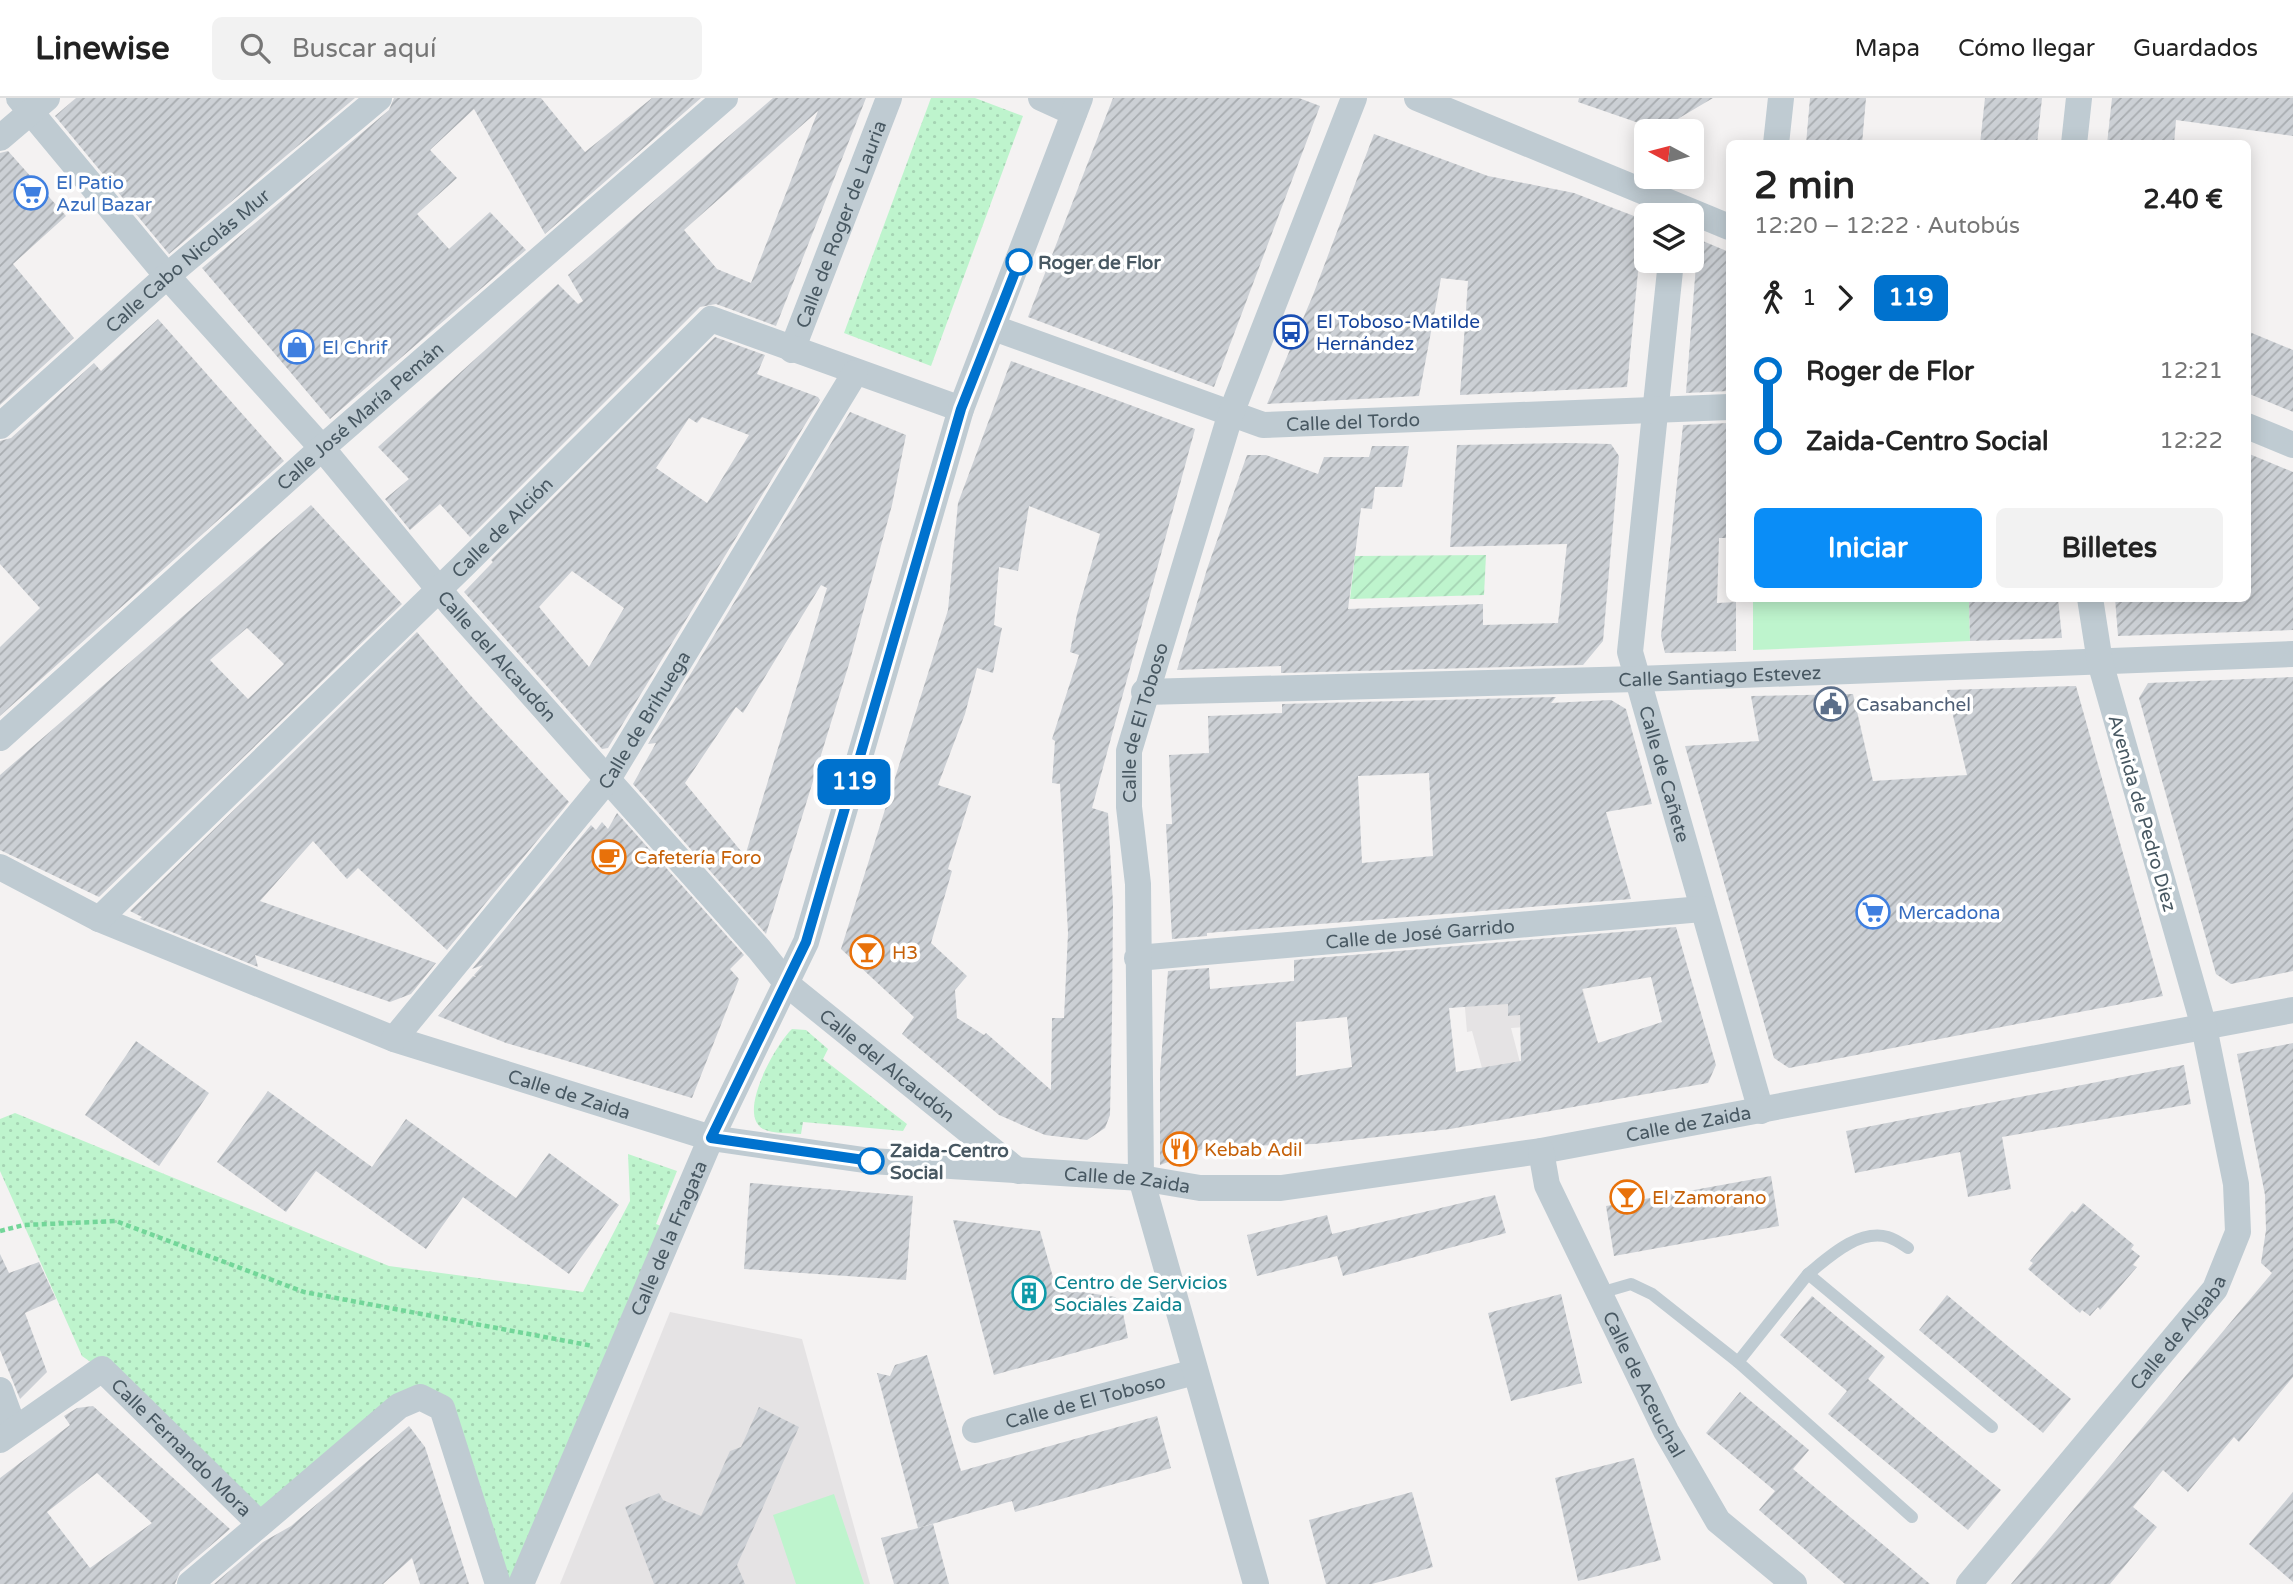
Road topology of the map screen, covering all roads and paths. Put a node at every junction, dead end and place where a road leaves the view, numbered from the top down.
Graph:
1 (379, 98) edge
2 (725, 98) edge
3 (888, 98) edge
4 (1041, 98) edge
5 (1354, 98) edge
6 (1417, 98) edge
7 (1781, 98) edge
8 (2079, 98) edge
9 (32, 103) edge
10 (1077, 106) edge
11 (0, 138) edge
12 (1776, 140) edge
13 (2074, 140) edge
14 (1658, 203) edge
15 (1704, 219) edge
16 (1726, 226) edge
17 (1670, 273) edge
18 (167, 276) junction
19 (994, 328) junction
20 (792, 350) junction
21 (855, 373) junction
22 (1726, 407) edge
23 (961, 409) junction
24 (1656, 410) junction
25 (1230, 416) junction
26 (0, 426) edge
27 (2251, 428) edge
28 (2293, 444) edge
29 (322, 448) junction
30 (438, 589) junction
31 (2091, 602) edge
32 (2293, 654) edge
33 (2100, 662) junction
34 (1637, 679) junction
35 (1144, 692) junction
36 (0, 738) edge
37 (608, 779) junction
38 (0, 867) edge
39 (1702, 909) junction
40 (99, 919) junction
41 (1137, 958) junction
42 (788, 985) junction
43 (2293, 1010) edge
44 (2204, 1027) junction
45 (394, 1039) junction
46 (1761, 1111) junction
47 (711, 1138) junction
48 (1541, 1151) junction
49 (1018, 1171) junction
50 (1141, 1178) junction
51 (0, 1231) edge
52 (1908, 1248) dead end
53 (1808, 1274) junction
54 (1600, 1293) junction
55 (616, 1356) junction
56 (1738, 1362) junction
57 (1195, 1372) junction
58 (0, 1390) edge
59 (1992, 1427) dead end
60 (975, 1430) dead end
61 (7, 1434) edge
62 (1912, 1517) dead end
63 (260, 1524) junction
64 (190, 1584) edge
65 (498, 1584) edge
66 (522, 1584) edge
67 (1256, 1584) edge
68 (1794, 1584) edge
69 (1969, 1584) edge

1 - 18 street, Calle Cabo Nicolás Mur
2 - 29 street, Calle José María Pemán
3 - 20 street, Calle de Roger de Lauria
4 - 10 street
5 - 25 street, Calle de El Toboso
6 - 14 street
7 - 12 street
8 - 13 street
9 - 11 street
9 - 18 street, Calle del Alcaudón
10 - 19 street, Calle de la Fragata
15 - 16 street
17 - 24 street, Calle de Cañete
18 - 26 street, Calle Cabo Nicolás Mur
18 - 29 street, Calle del Alcaudón
19 - 23 street, Calle de la Fragata
19 - 25 street, Calle del Tordo
20 - 21 street, Calle de Alción
20 - 30 street, Calle de Alción
21 - 23 street, Calle de Alción
21 - 37 street, Calle de Brihuega
22 - 24 street, Calle del Tordo
23 - 42 street, Calle de la Fragata
24 - 25 street, Calle del Tordo
24 - 34 street, Calle de Cañete
25 - 35 street, Calle de El Toboso
27 - 28 street
29 - 30 street, Calle del Alcaudón
29 - 36 street, Calle José María Pemán
30 - 37 street, Calle del Alcaudón
30 - 40 street, Calle de Alción
31 - 33 street, Avenida de Pedro Díez
32 - 33 street, Calle Santiago Estevez
33 - 34 street, Calle Santiago Estevez
33 - 44 street, Avenida de Pedro Díez
34 - 35 street, Calle Santiago Estevez
34 - 39 street, Calle de Cañete
35 - 41 street, Calle de El Toboso
37 - 42 street, Calle del Alcaudón
37 - 45 street, Calle de Brihuega
38 - 40 street, Calle de Zaida
39 - 41 street, Calle de José Garrido
39 - 46 street, Calle de Cañete
40 - 45 street, Calle de Zaida
41 - 50 street, Calle de El Toboso
42 - 47 street, Calle de la Fragata
42 - 49 street, Calle del Alcaudón
43 - 44 street, Calle de Zaida
44 - 46 street, Calle de Zaida
44 - 69 street, Calle de Algaba
45 - 47 street, Calle de Zaida
46 - 48 street, Calle de Zaida
47 - 49 street, Calle de Zaida
47 - 55 street, Calle de la Fragata
48 - 50 street, Calle de Zaida
48 - 54 street, Calle de Aceuchal
49 - 50 street, Calle de Zaida
50 - 57 street, Calle de El Toboso
51 - 55 path
52 - 53 lane
53 - 56 lane
53 - 59 lane
54 - 56 lane
54 - 68 street, Calle de Aceuchal
55 - 66 street, Calle de la Fragata
56 - 62 lane
57 - 60 street, Calle de El Toboso
57 - 67 street, Calle de El Toboso
58 - 61 street
61 - 63 street, Calle Fernando Mora
63 - 64 street
63 - 65 street

